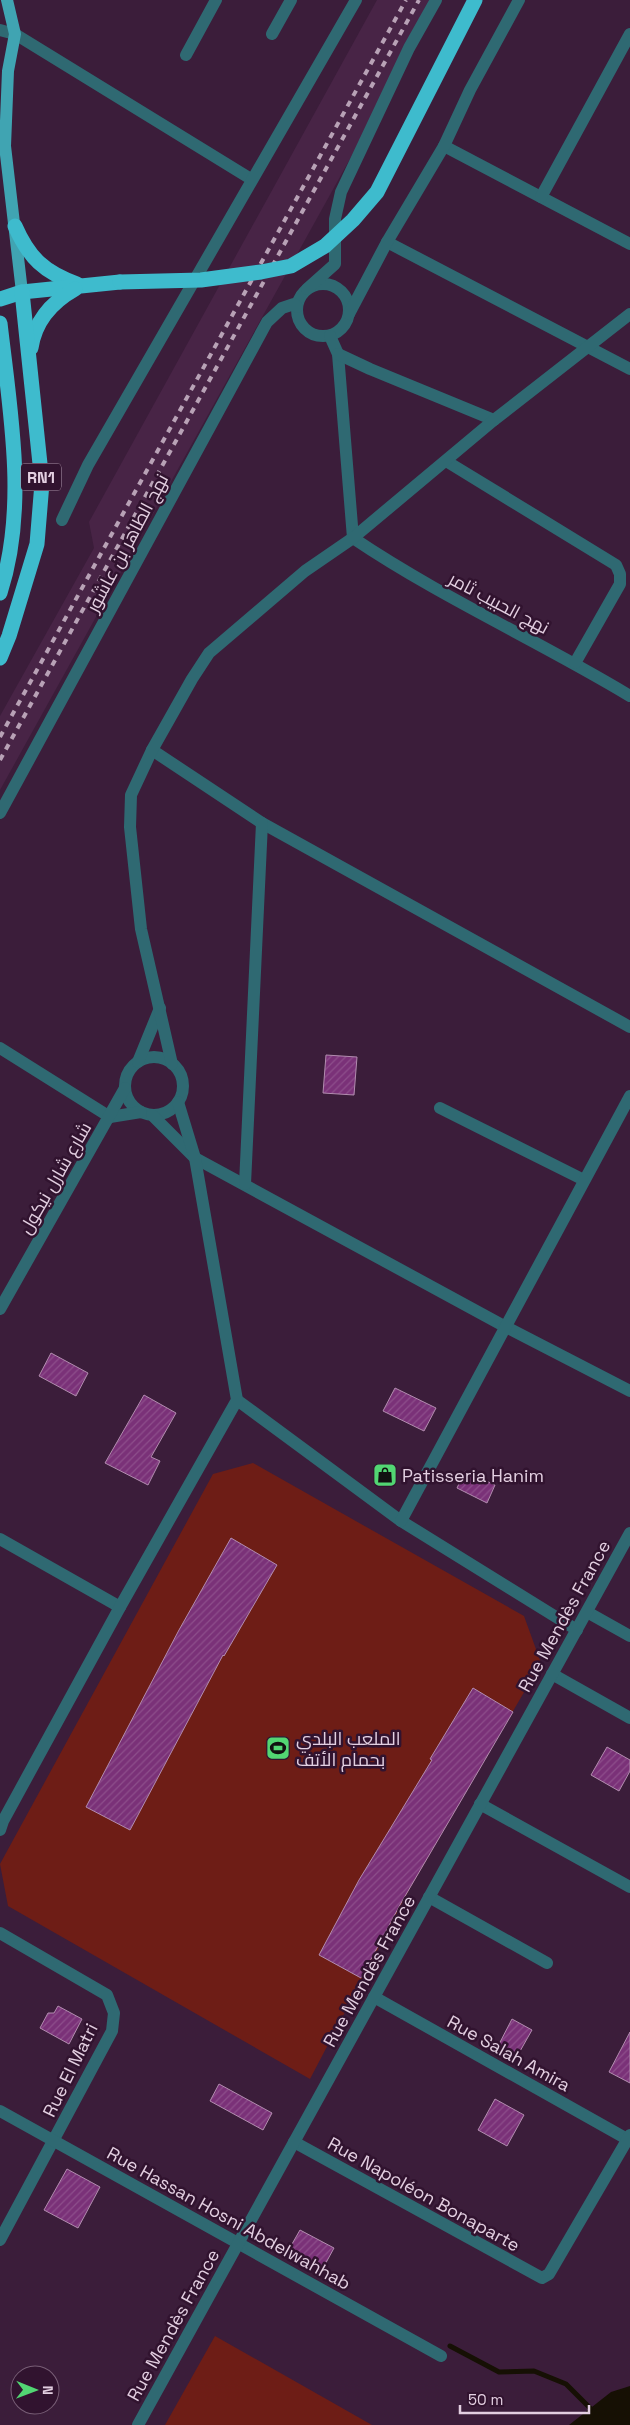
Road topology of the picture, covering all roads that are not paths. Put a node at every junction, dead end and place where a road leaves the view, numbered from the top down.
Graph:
1 (6, 0) edge
2 (291, 0) edge
3 (356, 0) edge
4 (436, 0) edge
5 (474, 0) edge
6 (518, 0) edge
7 (215, 1) edge
8 (0, 11) edge
9 (0, 30) edge
10 (15, 34) junction
11 (272, 34) dead end
12 (630, 34) edge
13 (186, 55) dead end
14 (444, 146) junction
15 (250, 179) junction
16 (540, 197) junction
17 (14, 226) junction
18 (387, 242) junction
19 (630, 244) edge
20 (80, 285) junction
21 (307, 289) junction
22 (22, 292) junction
23 (0, 299) edge
24 (297, 307) junction
25 (349, 314) junction
26 (630, 314) edge
27 (25, 322) junction
28 (0, 324) edge
29 (0, 328) edge
30 (330, 336) junction
31 (587, 348) junction
32 (338, 354) junction
33 (28, 360) junction
34 (630, 370) edge
35 (0, 386) edge
36 (10, 410) junction
37 (494, 420) junction
38 (446, 461) junction
39 (62, 520) dead end
40 (353, 538) junction
41 (0, 593) edge
42 (0, 658) edge
43 (575, 663) junction
44 (630, 696) edge
45 (152, 750) junction
46 (0, 813) edge
47 (262, 823) junction
48 (160, 1008) junction
49 (630, 1027) edge
50 (0, 1048) edge
51 (138, 1062) junction
52 (172, 1064) junction
53 (125, 1088) junction
54 (630, 1096) edge
55 (178, 1102) junction
56 (440, 1108) dead end
57 (147, 1114) junction
58 (110, 1117) junction
59 (195, 1158) junction
60 (584, 1180) junction
61 (245, 1184) junction
62 (0, 1309) edge
63 (504, 1326) junction
64 (630, 1392) edge
65 (237, 1400) junction
66 (400, 1521) junction
67 (630, 1533) edge
68 (0, 1539) edge
69 (120, 1607) junction
70 (587, 1612) junction
71 (577, 1630) junction
72 (630, 1636) edge
73 (552, 1674) junction
74 (630, 1718) edge
75 (480, 1804) junction
76 (1, 1824) edge
77 (630, 1887) edge
78 (429, 1896) junction
79 (0, 1933) edge
80 (547, 1963) dead end
81 (374, 1998) junction
82 (0, 2111) edge
83 (628, 2137) edge
84 (55, 2141) junction
85 (294, 2142) junction
86 (0, 2240) edge
87 (238, 2244) junction
88 (440, 2356) dead end
89 (138, 2425) edge

1 - 8 main road, RN1
1 - 10 main road, RN1
2 - 11 street
3 - 15 street
4 - 21 street
5 - 20 highway, bridge
6 - 14 street
7 - 13 street
9 - 10 street
10 - 15 street
10 - 17 main road, RN1
12 - 16 street
14 - 16 street
14 - 18 street
15 - 39 street
16 - 19 street
17 - 20 highway
17 - 22 main road, RN1
18 - 25 street
18 - 31 street
20 - 22 highway
20 - 33 highway
21 - 24 street
21 - 25 street
22 - 23 highway
22 - 27 highway, RN1
24 - 30 street
24 - 46 street, نهج الطاهر بن عاشور
25 - 30 street
26 - 31 street
27 - 29 highway
27 - 33 highway, RN1
28 - 29 highway, RN1
29 - 36 highway, RN1
30 - 32 street
31 - 34 street
31 - 37 street
32 - 37 street
32 - 40 street
33 - 42 highway, RN1
35 - 36 highway
36 - 41 highway, RN1
37 - 38 street
38 - 40 street
38 - 43 street
40 - 43 street, نهج الحبيب ثامر
40 - 45 street
43 - 44 street, نهج الحبيب ثامر
45 - 47 street
45 - 48 street
47 - 49 street
47 - 61 street
48 - 51 street
48 - 52 street
50 - 58 street
51 - 52 street
51 - 53 street
52 - 55 street
53 - 57 street
53 - 58 street, شارع شارل نيكول
54 - 60 street
55 - 57 street
55 - 59 street
56 - 60 street
57 - 58 street, شارع شارل نيكول
57 - 59 street
58 - 62 street, شارع شارل نيكول
59 - 61 street
59 - 65 street
60 - 63 street
61 - 63 street
63 - 64 street
63 - 66 street
65 - 66 street
65 - 69 street
66 - 71 street
67 - 70 street, Rue Mendès France
68 - 69 street
69 - 76 street
70 - 71 street, Rue Mendès France
70 - 72 street
71 - 73 street, Rue Mendès France
73 - 74 street
73 - 75 street, Rue Mendès France
75 - 77 street
75 - 78 street, Rue Mendès France
78 - 80 street
78 - 81 street, Rue Mendès France
79 - 84 street, Rue El Matri
81 - 83 street, Rue Salah Amira
81 - 85 street, Rue Mendès France
82 - 84 street, Rue Hassan Hosni Abdelwahhab
83 - 85 street, Rue Napoléon Bonaparte
84 - 86 street, Rue El Matri
84 - 87 street, Rue Hassan Hosni Abdelwahhab
85 - 87 street, Rue Mendès France
87 - 88 street, Rue Hassan Hosni Abdelwahhab
87 - 89 street, Rue Mendès France

